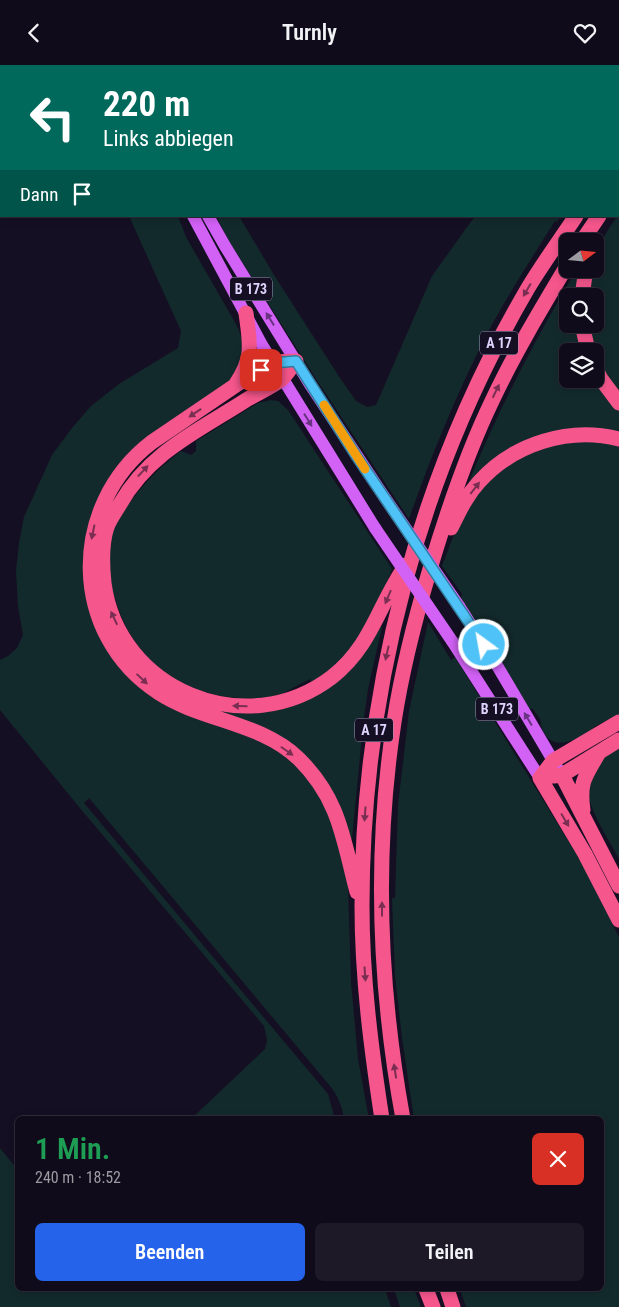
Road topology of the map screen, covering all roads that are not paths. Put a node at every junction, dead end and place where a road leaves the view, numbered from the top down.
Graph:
1 (194, 217) edge
2 (209, 217) edge
3 (575, 217) edge
4 (599, 217) edge
5 (600, 217) edge
6 (588, 233) edge
7 (597, 233) edge
8 (560, 278) edge
9 (246, 313) junction
10 (296, 361) junction
11 (273, 363) junction
12 (283, 379) junction
13 (604, 383) edge
14 (236, 385) junction
15 (619, 403) edge
16 (619, 439) edge
17 (438, 542) junction
18 (413, 556) junction
19 (619, 722) edge
20 (619, 740) edge
21 (598, 753) junction
22 (554, 761) junction
23 (562, 775) junction
24 (540, 778) junction
25 (584, 815) junction
26 (619, 886) edge
27 (362, 908) junction
28 (619, 920) edge
29 (382, 1116) edge
30 (403, 1116) edge
31 (427, 1291) edge
32 (448, 1291) edge
33 (432, 1307) edge
34 (453, 1307) edge

1 - 9 main road, B 173
10 -> 2 main road, B 173
3 -> 18 highway, A 17
4 - 6 highway
5 - 7 highway
17 -> 8 highway, A 17
9 - 11 main road, B 173
9 - 14 highway
10 - 11 highway
10 - 12 highway
22 -> 10 main road, B 173, bridge
11 - 12 main road, B 173
11 - 14 highway
18 -> 12 highway
12 -> 24 main road, B 173, bridge
13 - 15 highway
14 -> 27 highway
17 -> 16 highway
30 -> 17 highway, A 17
18 -> 27 highway, A 17
19 - 22 highway
20 - 21 highway
21 - 23 highway
21 - 25 highway
22 - 23 main road, B 173
22 - 24 highway
23 - 24 highway
23 - 25 highway, B 173
24 -> 28 highway, B 173
25 - 26 highway, B 173
27 -> 29 highway, A 17
31 - 33 highway
32 - 34 highway

